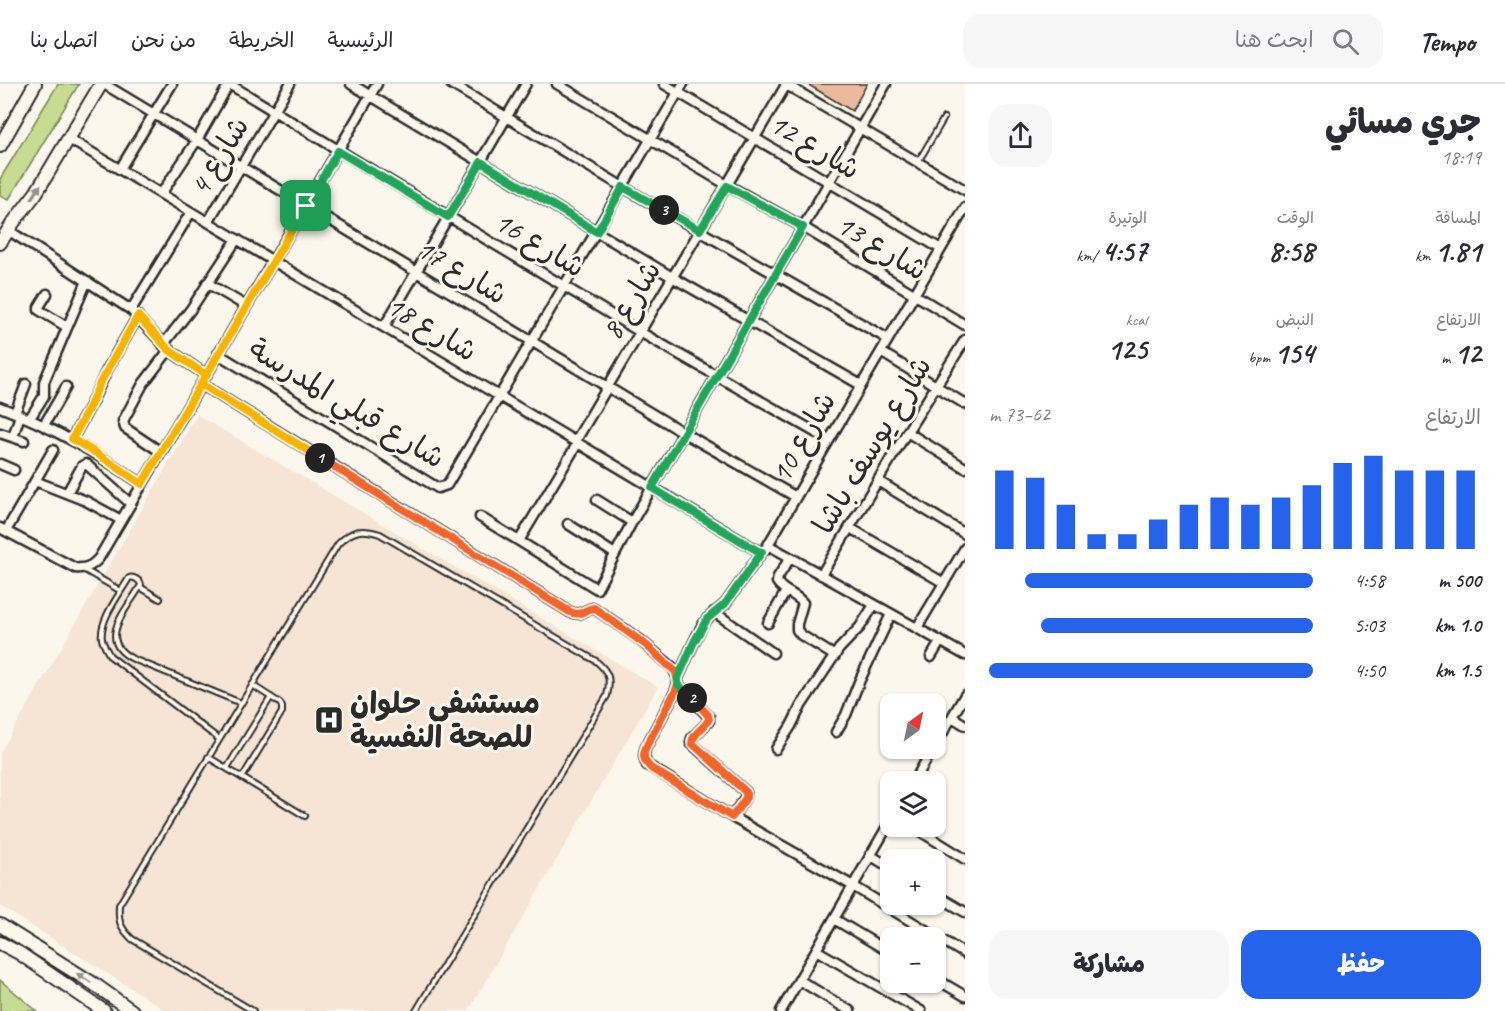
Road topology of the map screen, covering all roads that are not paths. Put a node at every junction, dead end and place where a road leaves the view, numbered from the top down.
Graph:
1 (35, 84) edge
2 (103, 84) edge
3 (172, 84) edge
4 (229, 84) edge
5 (290, 84) edge
6 (351, 84) edge
7 (377, 84) edge
8 (451, 84) edge
9 (526, 84) edge
10 (557, 84) edge
11 (664, 84) edge
12 (683, 84) edge
13 (886, 84) edge
14 (785, 85) edge
15 (678, 93) junction
16 (370, 96) junction
17 (273, 112) junction
18 (154, 114) junction
19 (507, 117) junction
20 (944, 118) dead end
21 (860, 129) junction
22 (755, 138) junction
23 (69, 139) junction
24 (197, 140) junction
25 (651, 140) junction
26 (0, 146) edge
27 (338, 151) junction
28 (481, 162) junction
29 (918, 162) junction
30 (241, 166) junction
31 (120, 170) junction
32 (829, 182) junction
33 (727, 186) junction
34 (623, 187) junction
35 (965, 190) edge
36 (161, 194) junction
37 (306, 206) junction
38 (965, 208) edge
39 (191, 212) junction
40 (448, 217) junction
41 (208, 222) junction
42 (803, 227) junction
43 (700, 230) junction
44 (597, 232) junction
45 (3, 238) edge
46 (237, 239) junction
47 (941, 249) junction
48 (273, 261) junction
49 (416, 272) junction
50 (776, 274) junction
51 (672, 277) junction
52 (87, 281) junction
53 (207, 283) junction
54 (565, 287) junction
55 (47, 294) dead end
56 (915, 294) junction
57 (246, 306) junction
58 (134, 313) junction
59 (749, 320) junction
60 (965, 325) edge
61 (67, 327) junction
62 (384, 327) junction
63 (640, 332) junction
64 (888, 339) junction
65 (965, 339) edge
66 (532, 342) junction
67 (166, 347) junction
68 (880, 352) junction
69 (218, 354) junction
70 (206, 375) junction
71 (717, 376) junction
72 (26, 384) dead end
73 (201, 384) junction
74 (861, 385) junction
75 (936, 386) junction
76 (66, 387) dead end
77 (607, 387) junction
78 (500, 396) junction
79 (965, 404) edge
80 (0, 407) edge
81 (18, 414) junction
82 (30, 418) junction
83 (44, 425) junction
84 (907, 432) junction
85 (0, 433) edge
86 (684, 433) junction
87 (13, 437) junction
88 (72, 439) junction
89 (829, 440) junction
90 (24, 441) dead end
91 (577, 442) junction
92 (53, 450) dead end
93 (161, 452) junction
94 (0, 464) edge
95 (965, 468) edge
96 (14, 470) dead end
97 (35, 481) junction
98 (878, 481) junction
99 (142, 484) junction
100 (652, 488) junction
101 (67, 493) junction
102 (796, 497) junction
103 (597, 500) dead end
104 (131, 504) junction
105 (480, 517) dead end
106 (121, 520) junction
107 (632, 522) junction
108 (567, 524) dead end
109 (850, 528) junction
110 (3, 529) edge
111 (965, 534) edge
112 (519, 541) junction
113 (965, 548) edge
114 (765, 549) junction
115 (615, 554) junction
116 (790, 558) junction
117 (82, 569) junction
118 (821, 575) junction
119 (944, 583) junction
120 (140, 587) junction
121 (121, 591) junction
122 (786, 591) junction
123 (160, 599) dead end
124 (874, 605) junction
125 (714, 612) junction
126 (891, 614) junction
127 (768, 623) dead end
128 (917, 628) junction
129 (940, 642) junction
130 (773, 653) dead end
131 (965, 655) edge
132 (835, 656) junction
133 (931, 657) dead end
134 (678, 681) junction
135 (252, 685) junction
136 (965, 695) edge
137 (271, 698) junction
138 (241, 703) junction
139 (952, 717) junction
140 (965, 725) edge
141 (946, 727) edge
142 (836, 732) dead end
143 (219, 740) junction
144 (776, 749) dead end
145 (208, 757) junction
146 (227, 769) junction
147 (242, 778) junction
148 (305, 816) dead end
149 (732, 817) junction
150 (881, 837) edge
151 (930, 837) edge
152 (870, 855) junction
153 (965, 859) edge
154 (880, 861) edge
155 (853, 886) junction
156 (946, 901) edge
157 (965, 912) edge
158 (834, 920) junction
159 (0, 925) edge
160 (0, 943) edge
161 (880, 947) edge
162 (816, 950) junction
163 (965, 954) edge
164 (799, 980) junction
165 (946, 985) edge
166 (965, 996) edge
167 (783, 1010) edge
168 (104, 1011) edge
169 (132, 1011) edge
170 (253, 1011) edge
171 (416, 1011) edge
172 (850, 1011) edge
173 (921, 1011) edge

1 - 26 street
2 - 18 street, شارع 17
2 - 23 street
3 - 18 street
4 - 17 street, شارع 16
4 - 24 street
5 - 17 street, شارع 4
6 - 16 street
7 - 16 street
8 - 19 street
9 - 19 street
10 - 25 street, شارع 13
11 - 15 street, شارع 12
12 - 15 street
13 - 21 street
14 - 21 street
14 - 22 street, شارع 8
15 - 22 street, شارع 12
15 - 25 street
16 - 27 street
16 - 28 street
17 - 27 street, شارع 16
17 - 30 street, شارع 4
18 - 24 street, شارع 17
18 - 31 street
19 - 28 street
19 - 34 street
20 - 29 lane
21 - 29 street
21 - 32 street
22 - 32 street, شارع 12
22 - 33 street, شارع 8
23 - 31 street, شارع 18
45 -> 23 street
24 - 30 street, شارع 17
24 - 36 street
25 - 33 street, شارع 13
25 - 34 street
27 - 37 street
27 - 40 street, شارع 16
28 - 40 street
28 - 44 street
29 - 35 street
30 - 37 street, شارع 17
30 - 41 street, شارع 4
31 - 36 street, شارع 18
32 - 42 street
32 - 47 street, شارع 12
33 - 42 street, شارع 13
33 - 43 street, شارع 8
34 - 43 street
34 - 44 street
36 - 39 street, شارع 18
37 - 48 street
37 - 49 street, شارع 17
38 - 47 street, شارع 10
39 - 41 street, شارع 18
39 - 58 street
40 - 49 street
40 - 54 street, شارع 16
41 - 46 street, شارع 18
42 - 50 street
42 - 56 street, شارع 13
43 - 50 street
43 - 51 street, شارع 8
44 - 51 street
44 - 54 street
45 - 52 street
46 - 48 street, شارع 18
46 - 53 street
47 - 56 street, شارع 10
48 - 57 street
48 - 62 street, شارع 18
49 - 62 street
49 - 66 street, شارع 17
50 - 59 street
50 - 64 street
51 - 59 street
51 - 63 street, شارع 8
52 - 58 street
52 - 61 street
53 - 57 street
53 - 67 street
54 - 63 street, شارع 16
54 - 66 street
55 - 61 street
56 - 60 street, شارع 13
56 - 64 street, شارع 10
57 - 69 street
58 - 67 street
58 - 88 street
59 - 71 street
59 - 74 street
61 - 82 street
62 - 78 street, شارع 18
63 - 71 street, شارع 16
63 - 77 street, شارع 8
64 - 68 street, شارع 10
65 - 75 street, شارع يوسف باشا
66 - 77 street, شارع 17
66 - 78 street
67 - 70 street
67 - 93 street
68 - 74 street, شارع 10
68 - 75 street
69 - 70 street
69 - 78 street, شارع قبلي المدرسة
70 - 73 street
71 - 86 street
71 - 89 street, شارع 16
72 - 81 street
73 - 93 street
73 - 134 street
74 - 89 street, شارع 10
75 - 79 street
75 - 84 street, شارع يوسف باشا
76 - 83 street
77 - 86 street, شارع 17
77 - 91 street, شارع 8
78 - 91 street, شارع 18
80 - 81 street
81 - 82 street
81 - 87 street
82 - 83 street
83 - 88 street
84 - 95 street
84 - 98 street, شارع يوسف باشا
85 - 87 street
86 - 100 street
86 - 102 street, شارع 17
87 - 90 street
88 - 99 street
89 - 102 street, شارع 10
91 - 100 street, شارع 18
91 - 112 street, شارع 8
92 - 97 street
93 - 99 street
94 - 96 street
97 - 101 street
97 - 110 street
98 - 109 street, شارع يوسف باشا
98 - 111 street
99 - 104 street
100 - 107 street
100 - 114 street, شارع 18
101 - 104 street
101 - 106 street
102 - 114 street, شارع 10
103 - 107 street
104 - 106 street
105 - 112 street
106 - 117 street
107 - 115 street
108 - 115 street
109 - 118 street, شارع يوسف باشا
109 - 119 street
110 - 117 street
112 - 115 street
113 - 119 street
114 - 116 street, شارع 18
114 - 125 street, شارع 10
116 - 118 street, شارع 18
116 - 122 street
117 - 121 lane
118 - 124 street, شارع 18
119 - 128 street
120 - 121 lane
120 - 123 lane
120 - 138 lane
121 - 143 lane
122 - 127 street
122 - 132 street
124 - 126 street, شارع 18
124 - 132 street
125 - 130 street
125 - 134 street, شارع 10
126 - 128 street, شارع 18
126 - 142 street
128 - 129 street, شارع 18
129 - 131 street, شارع 18
129 - 133 street
132 - 144 street
134 - 149 street
134 - 149 street
135 - 137 lane
135 - 138 lane
135 - 171 lane
136 - 139 street
137 - 146 lane
137 - 147 lane
138 - 143 lane
139 - 140 street
139 - 141 street
143 - 145 lane
145 - 146 lane
145 - 170 lane
146 - 147 lane
147 - 148 lane
149 - 155 street
150 - 152 street
151 - 153 street
152 - 154 street
152 - 155 street
155 - 158 street
155 - 163 street
156 - 157 street
158 - 161 street
158 - 162 street
169 -> 159 street
160 - 168 street
162 - 164 street
162 - 173 street
164 - 167 street
164 - 172 street
165 - 166 street

